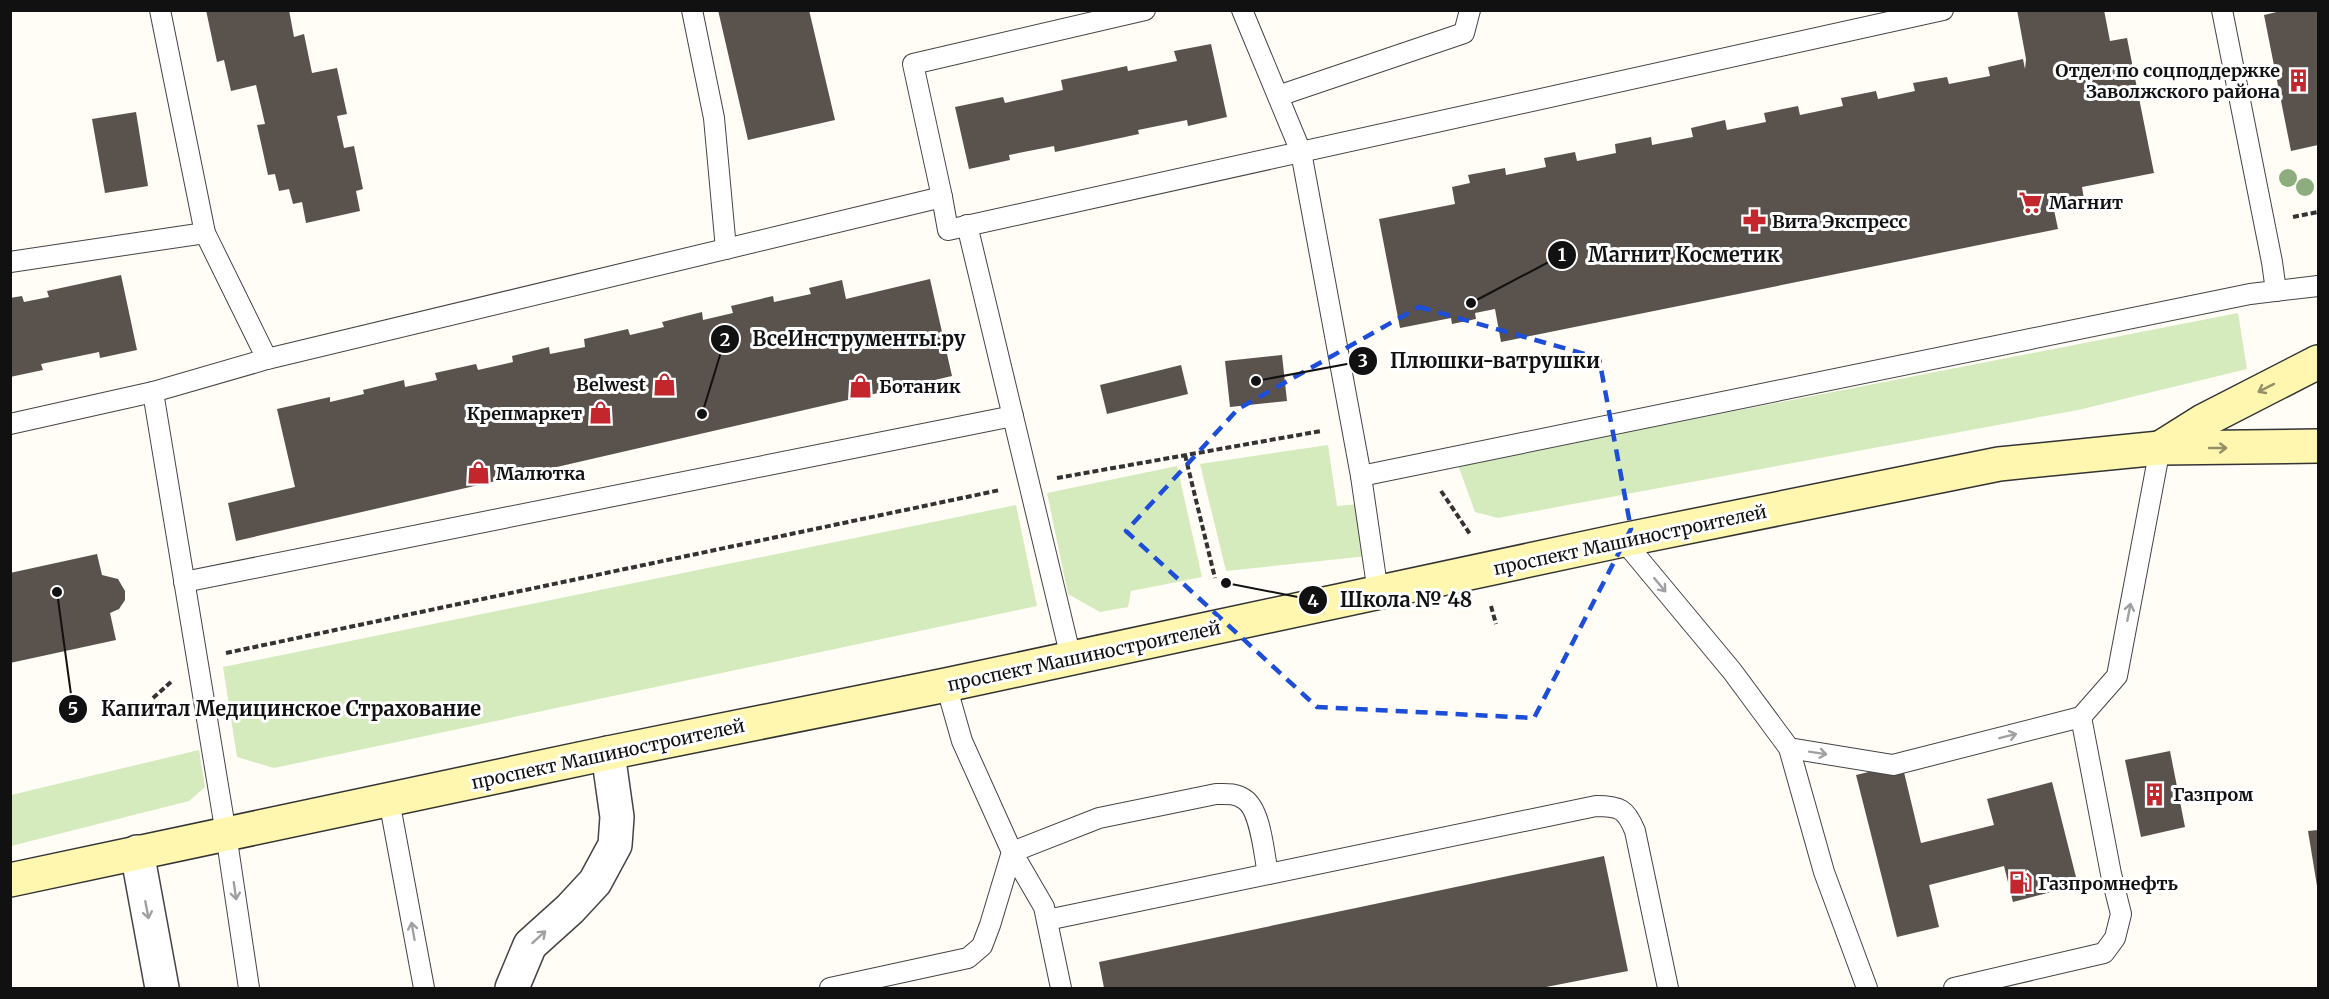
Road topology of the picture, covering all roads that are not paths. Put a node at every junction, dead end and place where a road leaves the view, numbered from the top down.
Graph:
1 (160, 10) edge
2 (692, 10) edge
3 (1145, 10) edge
4 (1242, 10) edge
5 (1470, 10) edge
6 (1943, 10) edge
7 (2222, 10) edge
8 (1278, 96) junction
9 (1301, 152) junction
10 (942, 197) junction
11 (967, 225) junction
12 (205, 233) junction
13 (726, 249) junction
14 (10, 262) edge
15 (2319, 286) edge
16 (2276, 291) junction
17 (267, 359) junction
18 (2319, 362) edge
19 (153, 392) junction
20 (1013, 416) junction
21 (10, 424) edge
22 (2319, 446) edge
23 (2160, 448) junction
24 (1361, 476) junction
25 (1623, 540) junction
26 (184, 582) junction
27 (1378, 593) junction
28 (1071, 658) junction
29 (946, 685) junction
30 (2081, 717) junction
31 (1789, 748) junction
32 (608, 753) junction
33 (389, 800) junction
34 (226, 834) junction
35 (137, 852) junction
36 (1012, 852) junction
37 (1268, 874) junction
38 (10, 880) edge
39 (1047, 920) junction
40 (874, 984) edge
41 (162, 988) edge
42 (249, 988) edge
43 (423, 988) edge
44 (512, 988) edge
45 (830, 988) edge
46 (1061, 988) edge
47 (1668, 988) edge
48 (1867, 988) edge
49 (1954, 988) edge

1 - 12 lane
2 - 13 lane
3 - 10 lane
4 - 8 lane
5 - 8 lane
6 - 9 lane
7 - 16 lane
8 - 9 lane
9 - 11 lane
9 - 24 lane
10 - 11 lane
10 - 13 lane
11 - 20 lane
12 - 14 lane
12 - 17 lane
13 - 17 lane
15 - 16 lane
16 - 24 lane
17 - 19 lane
18 -> 23 street, проспект Машиностроителей
19 - 21 lane
19 - 26 lane
20 - 26 lane
20 - 28 lane
23 -> 22 street, проспект Машиностроителей
23 - 25 street, проспект Машиностроителей
30 -> 23 lane
24 - 27 lane
25 - 27 street, проспект Машиностроителей
25 -> 31 lane
26 - 34 lane
27 - 28 street, проспект Машиностроителей
28 - 29 street, проспект Машиностроителей
29 - 32 street, проспект Машиностроителей
29 - 36 lane
31 -> 30 lane
30 - 49 lane
31 - 48 lane
32 - 33 street, проспект Машиностроителей
44 -> 32 street
33 - 34 street, проспект Машиностроителей
43 -> 33 lane
34 - 35 street, проспект Машиностроителей
34 -> 42 lane
35 - 38 street, проспект Машиностроителей
35 -> 41 street
36 - 37 lane
36 - 39 lane
36 - 40 lane
37 - 39 lane
37 - 47 lane
39 - 46 lane
40 - 45 lane

